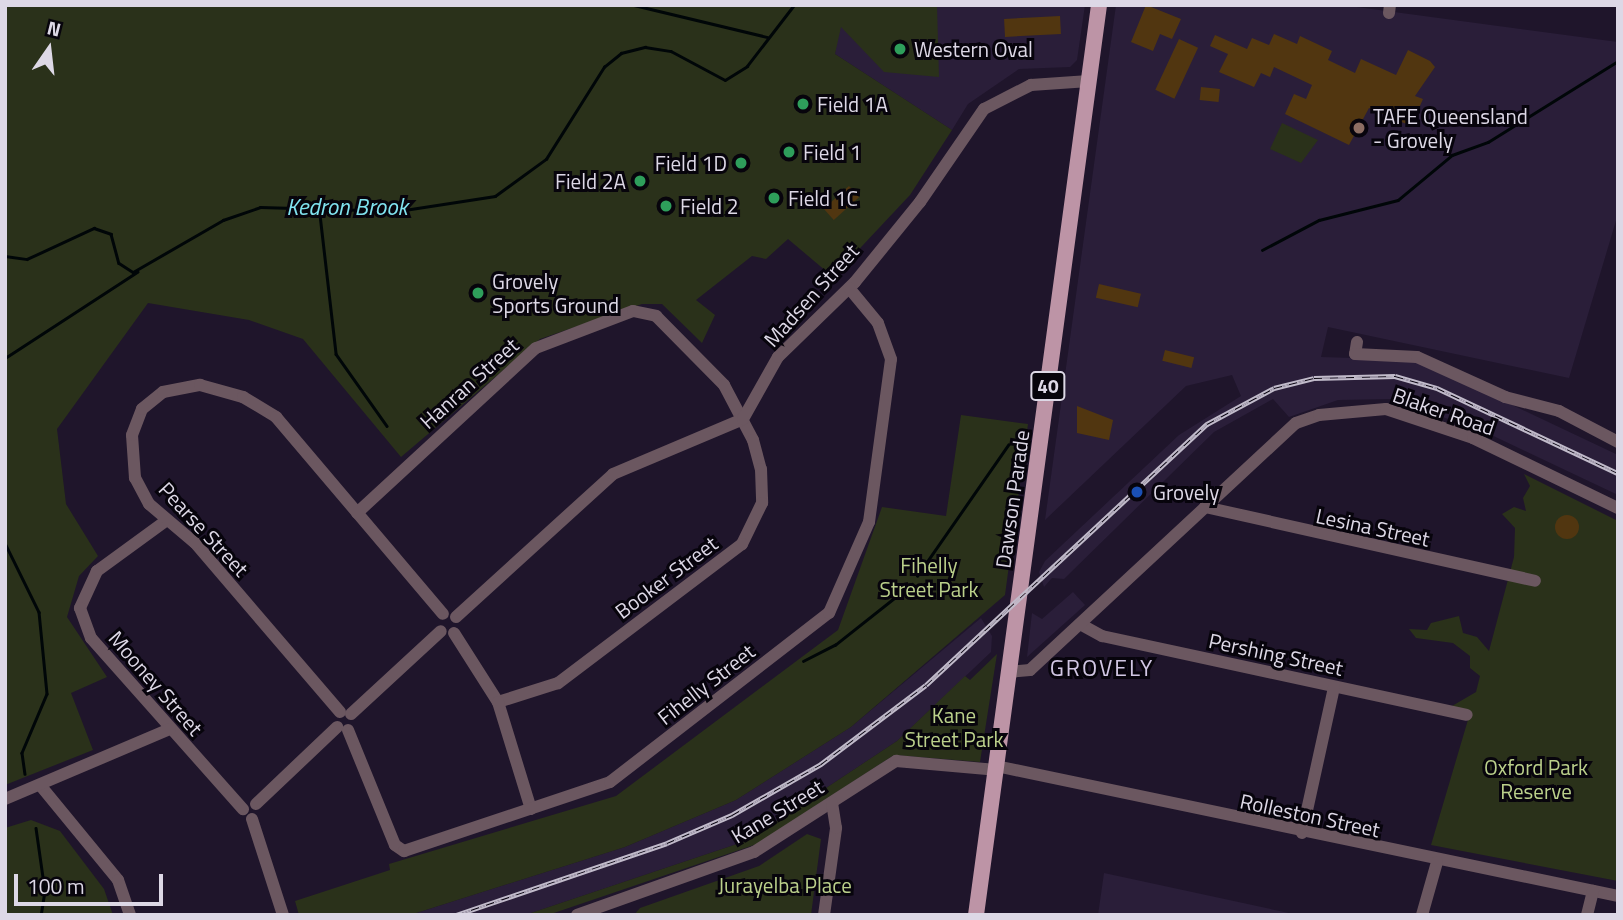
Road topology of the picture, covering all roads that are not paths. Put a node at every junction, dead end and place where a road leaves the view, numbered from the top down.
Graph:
1 (1099, 5) edge
2 (1089, 81) junction
3 (849, 288) junction
4 (1357, 342) dead end
5 (743, 419) junction
6 (1618, 442) edge
7 (1205, 507) junction
8 (1618, 508) edge
9 (357, 513) junction
10 (167, 520) junction
11 (1535, 581) dead end
12 (450, 615) junction
13 (1080, 624) junction
14 (447, 632) junction
15 (1008, 672) junction
16 (1334, 687) junction
17 (498, 702) junction
18 (346, 713) junction
19 (1467, 715) dead end
20 (170, 729) junction
21 (343, 729) junction
22 (996, 768) junction
23 (40, 785) junction
24 (5, 799) edge
25 (832, 802) junction
26 (256, 804) junction
27 (243, 809) junction
28 (531, 810) junction
29 (252, 819) junction
30 (1302, 833) junction
31 (1437, 862) junction
32 (1593, 891) junction
33 (1618, 896) edge
34 (604, 911) edge
35 (130, 915) edge
36 (283, 915) edge
37 (577, 915) edge
38 (824, 915) edge
39 (976, 915) edge
40 (1422, 915) edge
41 (1587, 915) edge

1 - 2 main road, Dawson Parade / 40
2 - 3 street, Madsen Street
2 - 15 main road, Dawson Parade / 40
3 - 5 street, Madsen Street
3 - 28 street, Fihelly Street
4 - 6 street
5 - 9 street, Hanran Street
5 - 12 street
5 - 17 street, Booker Street
7 - 8 street, Blaker Road
7 - 11 street, Lesina Street
7 - 13 street, Blaker Road
9 - 10 street, Pearse Street
9 - 12 street, Pearse Street
10 - 18 street, Pearse Street
10 - 20 street, Mooney Street
12 - 14 street
12 - 14 street
13 - 15 street, Blaker Road
13 - 16 street, Pershing Street
14 - 17 street
14 - 18 street
15 - 22 main road, Dawson Parade / 40
16 - 19 street, Pershing Street
16 - 30 street
17 - 28 street
18 - 21 street
20 - 23 street
20 - 27 street, Mooney Street
21 - 26 street
21 - 28 street, Fihelly Street
22 - 25 street, Kane Street
22 - 30 street, Rolleston Street
22 - 39 main road, Dawson Parade / 40
23 - 24 street
23 - 35 street
25 - 34 street, Kane Street
25 - 38 street
26 - 27 street
26 - 29 street
27 - 29 street, Mooney Street
29 - 36 street
30 - 31 street, Rolleston Street
31 - 32 street, Rolleston Street
31 - 40 street
32 - 33 street, Rolleston Street
32 - 41 street
34 - 37 street, Kane Street

